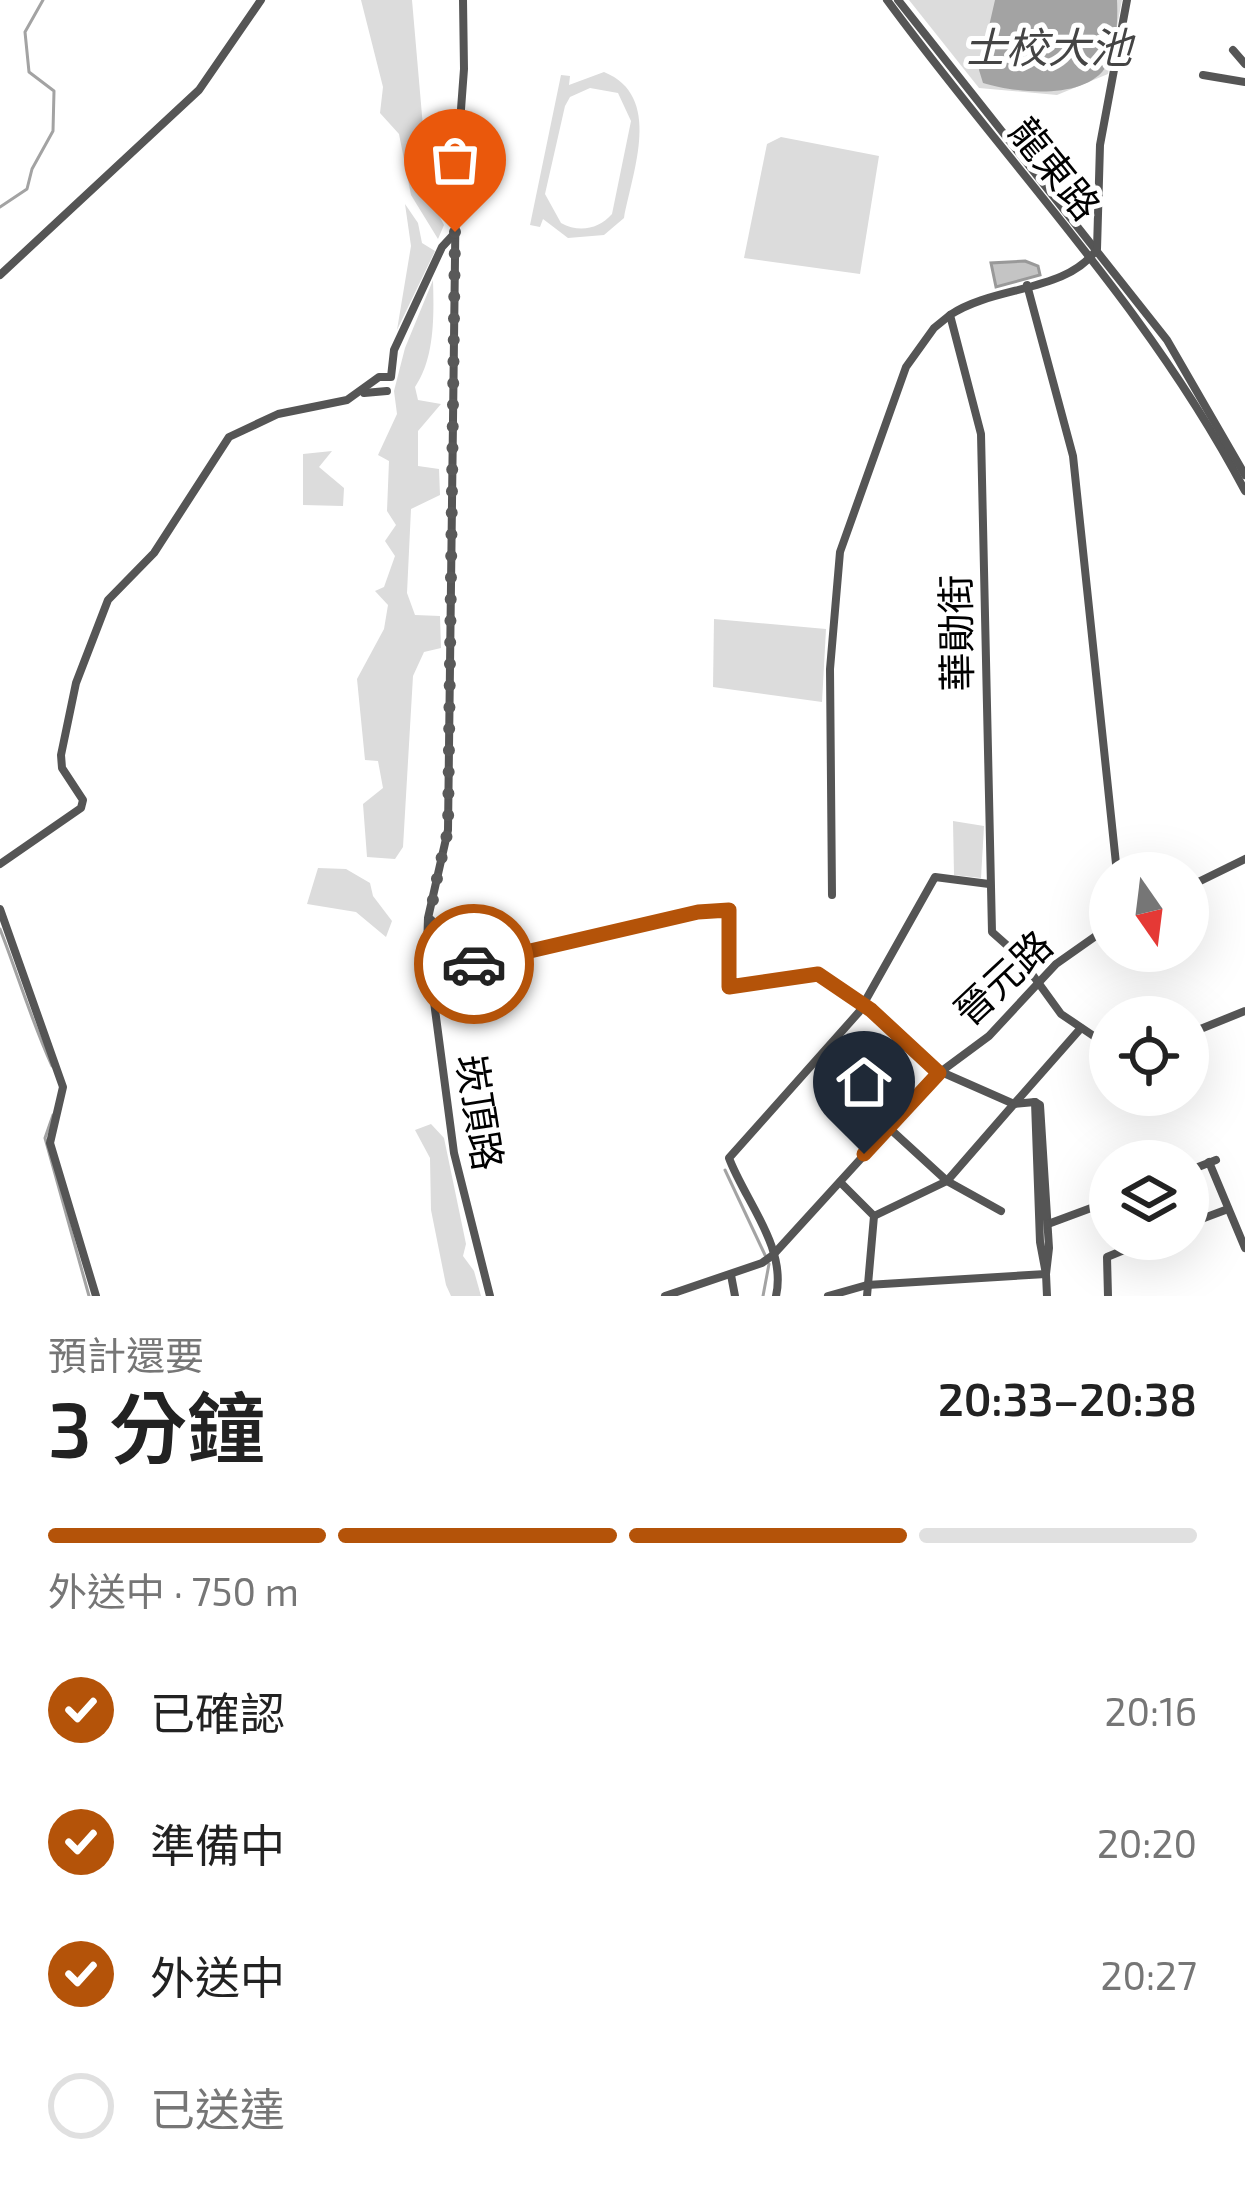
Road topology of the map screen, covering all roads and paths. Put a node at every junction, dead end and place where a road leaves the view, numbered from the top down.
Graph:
1 (261, 0) edge
2 (463, 0) edge
3 (886, 0) edge
4 (898, 0) edge
5 (1127, 0) edge
6 (1233, 50) dead end
7 (1245, 64) edge
8 (1202, 75) dead end
9 (1245, 82) edge
10 (455, 232) junction
11 (1097, 249) junction
12 (1090, 259) junction
13 (0, 275) edge
14 (1027, 284) junction
15 (950, 315) junction
16 (387, 391) dead end
17 (358, 393) junction
18 (1204, 408) junction
19 (1245, 475) edge
20 (1245, 491) edge
21 (1115, 852) edge
22 (1245, 859) edge
23 (0, 865) edge
24 (1209, 877) edge
25 (989, 884) junction
26 (832, 895) dead end
27 (0, 909) edge
28 (1089, 941) edge
29 (430, 974) junction
30 (1040, 983) junction
31 (862, 1005) junction
32 (1245, 1011) edge
33 (1209, 1026) edge
34 (1081, 1028) junction
35 (1089, 1033) edge
36 (939, 1073) junction
37 (1036, 1102) junction
38 (1014, 1105) junction
39 (888, 1127) junction
40 (1209, 1163) edge
41 (840, 1181) junction
42 (947, 1181) junction
43 (1228, 1208) junction
44 (1089, 1209) edge
45 (1001, 1211) dead end
46 (874, 1216) junction
47 (1209, 1216) edge
48 (1048, 1224) junction
49 (1245, 1248) edge
50 (773, 1255) junction
51 (1107, 1260) edge
52 (1046, 1274) junction
53 (731, 1275) junction
54 (913, 1283) junction
55 (867, 1291) edge
56 (96, 1296) edge
57 (490, 1296) edge
58 (665, 1296) edge
59 (735, 1296) edge
60 (776, 1296) edge
61 (828, 1296) edge
62 (914, 1296) edge
63 (1046, 1296) edge
64 (1108, 1296) edge

1 - 13 street
2 - 10 street, 崁頂路
3 - 12 street, 龍東路
4 - 11 street, 龍東路
5 - 11 street
6 - 7 street
8 - 9 street
10 - 17 street
10 - 29 street, 崁頂路
11 - 12 street
11 - 18 street, 龍東路
12 - 14 street
12 - 18 street, 龍東路
14 - 15 street
14 - 21 street
15 - 25 street, 華勛街
15 - 26 street
16 - 17 street
17 - 23 street
18 - 19 street
18 - 20 street
22 - 24 street
25 - 30 street, 華勛街
25 - 31 street
27 - 56 street
28 - 30 street, 晉元路
29 - 31 street
29 - 57 street, 崁頂路
30 - 34 street, 華勛街
30 - 36 street, 晉元路
31 - 36 street
31 - 50 street
32 - 33 street
34 - 35 street, 華勛街
34 - 38 street
36 - 38 street
36 - 39 street, 晉元路
37 - 38 street
37 - 48 street
37 - 52 street
38 - 42 street
39 - 41 street, 晉元路
39 - 42 street
40 - 43 street
41 - 46 street
41 - 50 street, 晉元路
42 - 45 street
42 - 46 street
43 - 47 street
43 - 49 street
44 - 48 street
46 - 55 street
48 - 52 street
50 - 53 street, 晉元路
50 - 60 street
51 - 64 street
52 - 54 street
52 - 63 street
53 - 58 street, 晉元路
53 - 59 street
54 - 55 street
54 - 62 street
55 - 61 street

